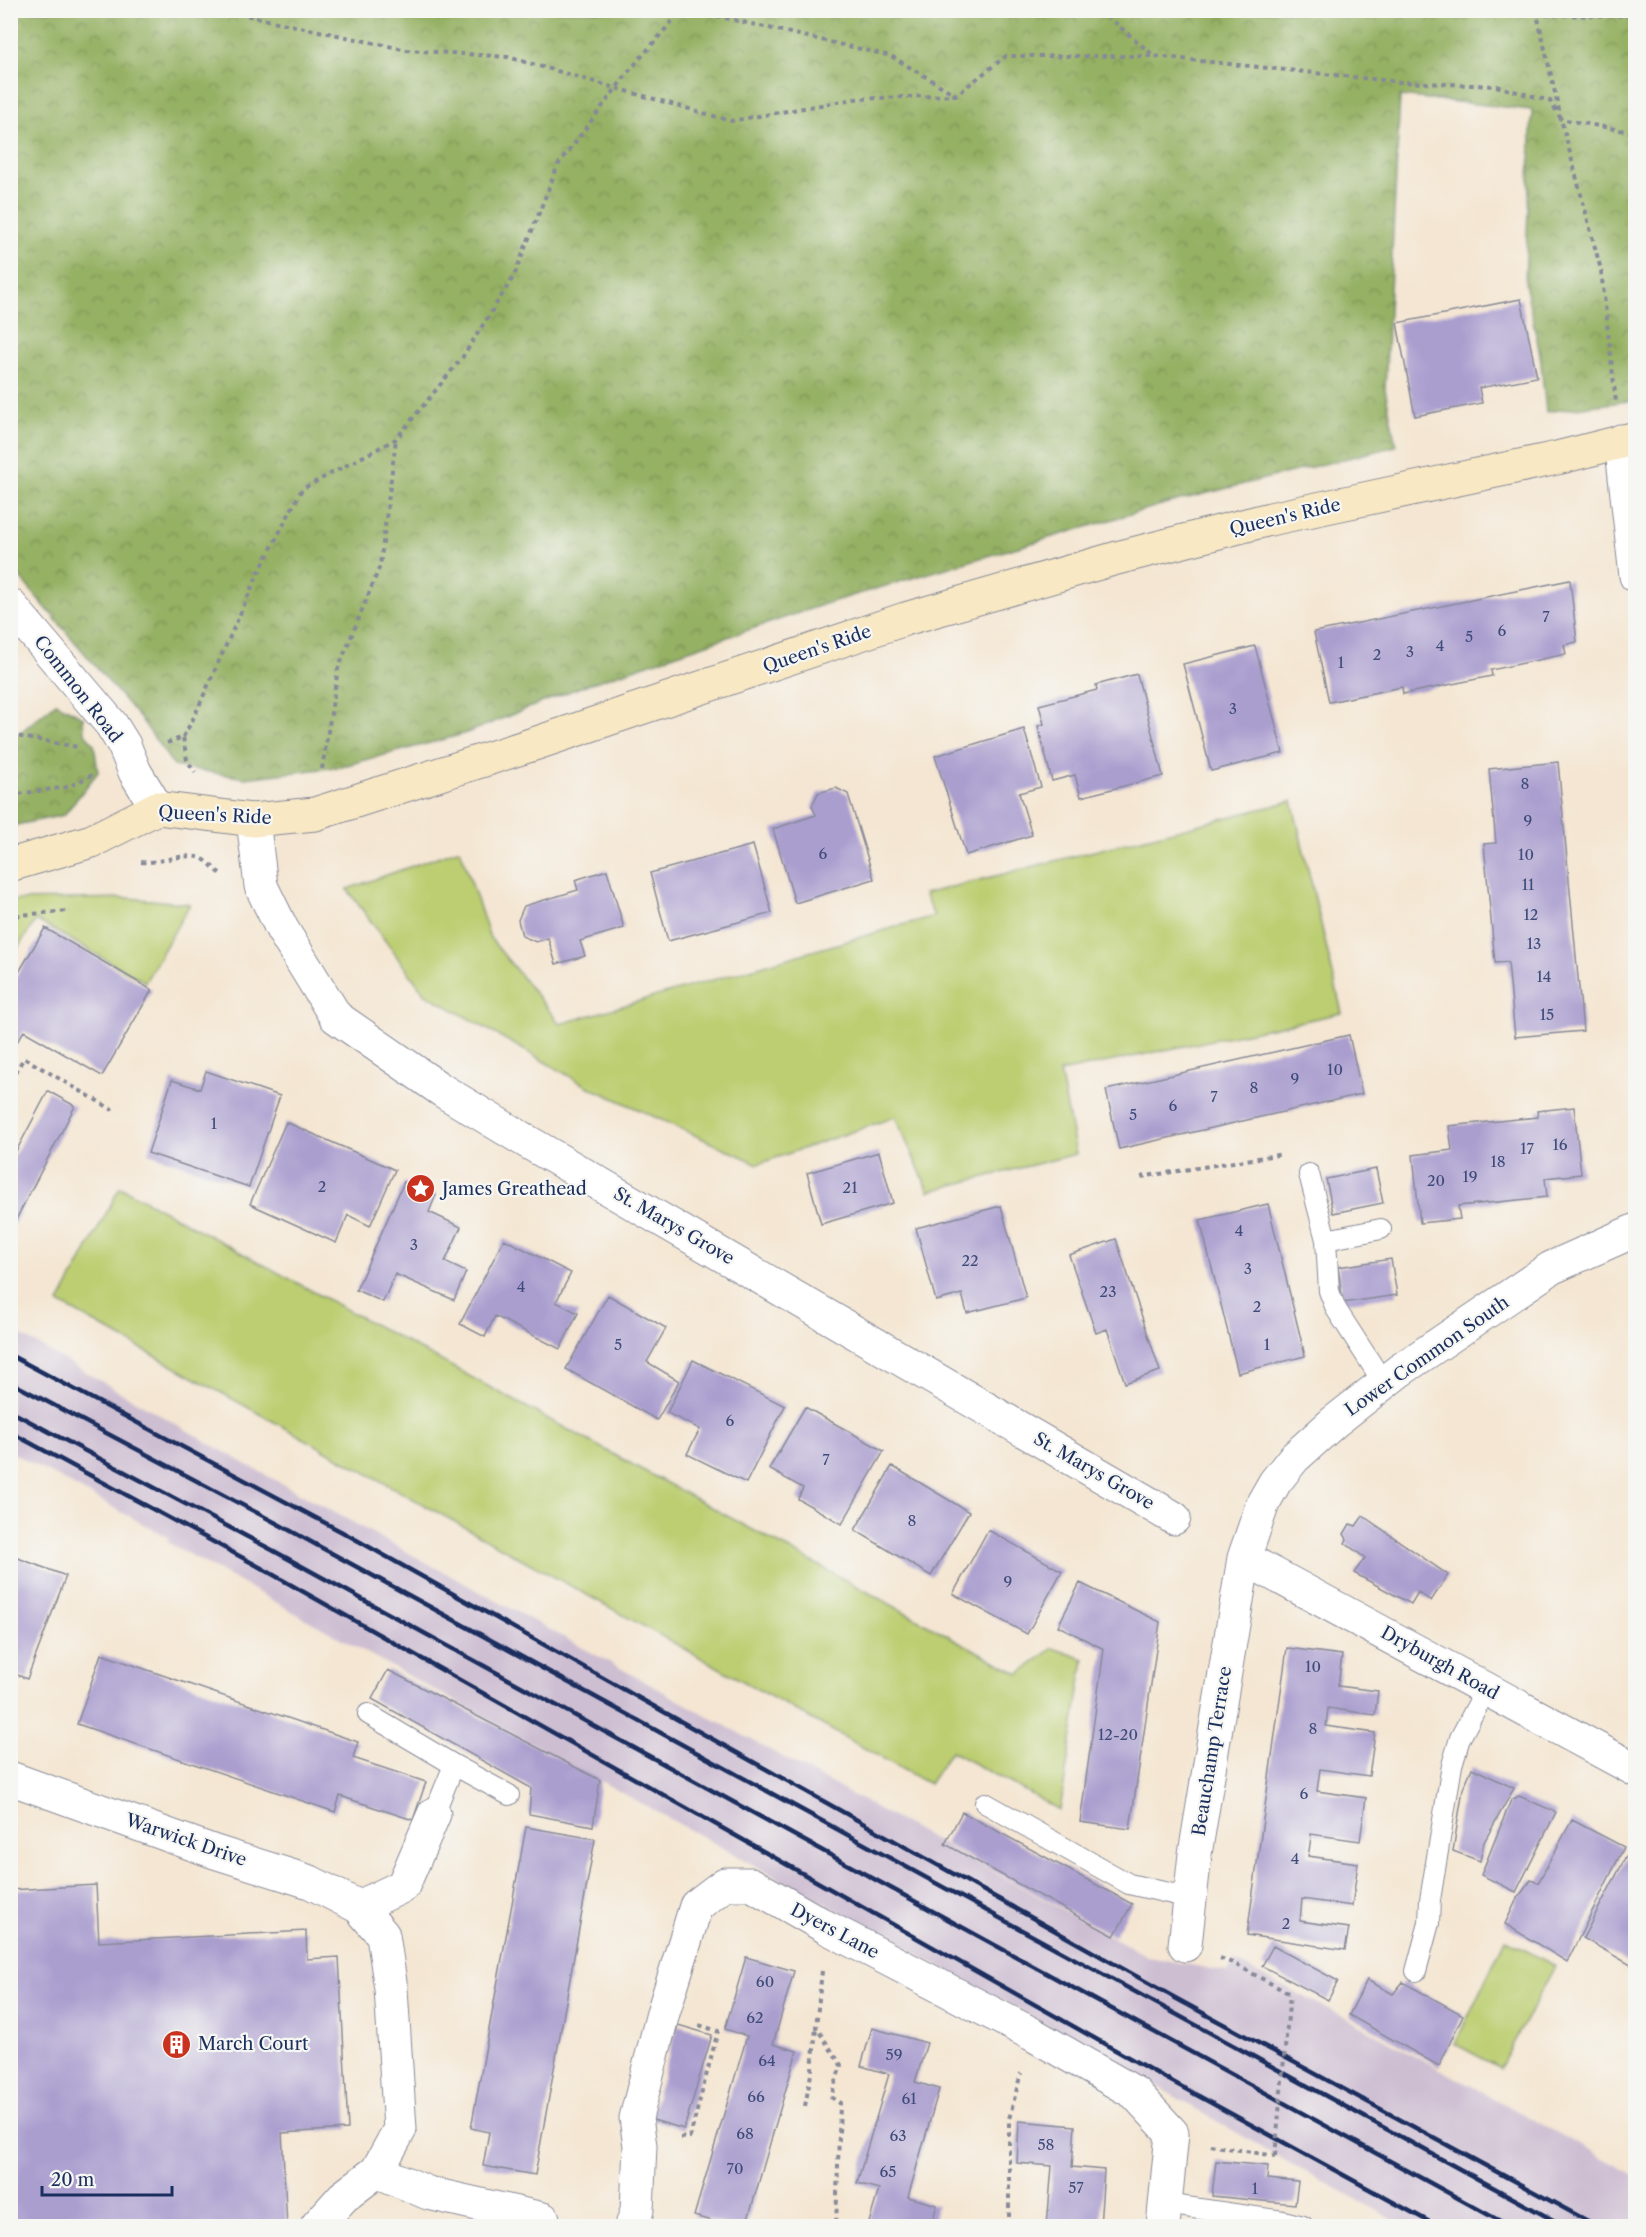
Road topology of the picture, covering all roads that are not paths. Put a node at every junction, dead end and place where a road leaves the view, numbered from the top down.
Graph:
1 (1628, 440) edge
2 (1635, 576) edge
3 (10, 605) edge
4 (157, 808) junction
5 (253, 820) junction
6 (10, 865) edge
7 (1309, 1174) dead end
8 (1381, 1229) dead end
9 (1635, 1230) edge
10 (1326, 1240) junction
11 (1383, 1382) junction
12 (1174, 1518) dead end
13 (1244, 1558) junction
14 (1486, 1689) junction
15 (368, 1714) dead end
16 (454, 1765) junction
17 (1635, 1770) edge
18 (10, 1778) edge
19 (509, 1794) dead end
20 (985, 1803) dead end
21 (434, 1814) joint
22 (1190, 1898) junction
23 (359, 1907) junction
24 (1185, 1945) dead end
25 (1416, 1971) dead end
26 (377, 2171) junction
27 (1164, 2215) edge
28 (543, 2219) dead end
29 (317, 2226) edge
30 (632, 2226) edge
31 (1303, 2226) edge

1 - 2 street
1 - 5 main road, Queen's Ride
3 - 4 street, Common Road
4 - 5 main road, Queen's Ride
4 - 6 main road, Queen's Ride
5 - 12 street, St. Marys Grove
7 - 10 lane
8 - 10 lane
9 - 11 street, Lower Common South
10 - 11 lane
11 - 13 street, Lower Common South
13 - 14 street, Dryburgh Road
13 - 22 street, Beauchamp Terrace
14 - 17 street, Dryburgh Road
14 - 25 lane
15 - 16 lane
16 - 19 lane
16 - 21 lane
18 - 23 street, Warwick Drive
20 - 22 lane
21 - 23 street
22 - 24 street, Beauchamp Terrace
23 - 26 street, Warwick Drive
26 - 28 street
26 - 29 street, Warwick Drive
27 - 30 street, Dyers Lane
27 - 31 lane

